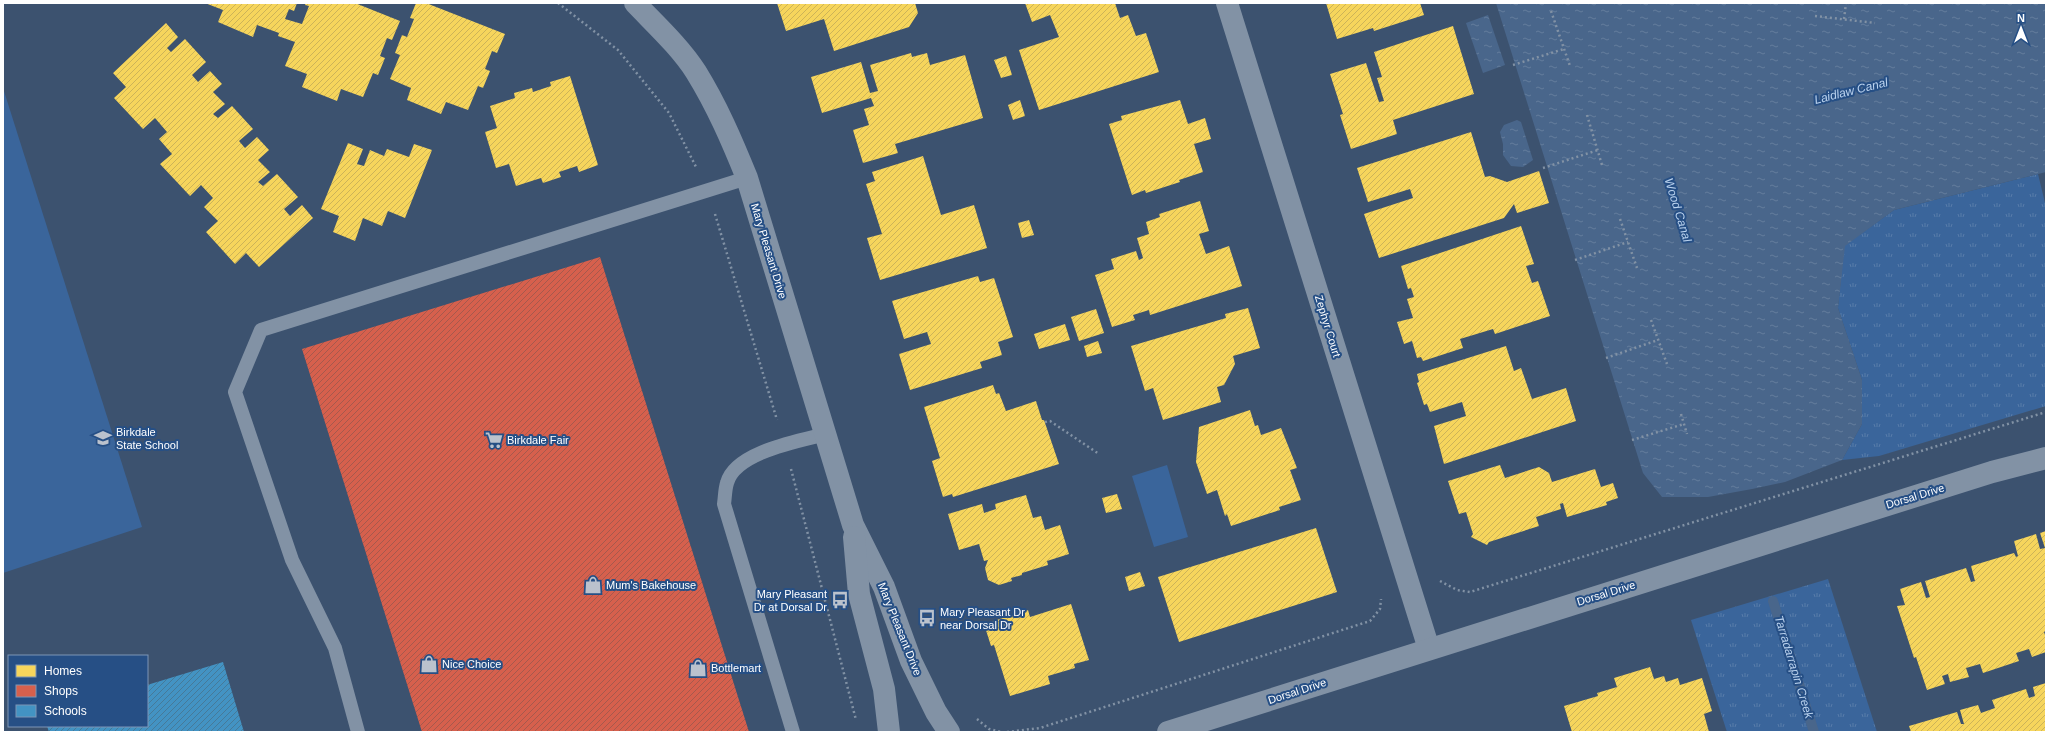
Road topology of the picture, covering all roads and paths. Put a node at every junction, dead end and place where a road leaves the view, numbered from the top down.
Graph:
1 (558, 3) edge
2 (635, 3) edge
3 (1227, 3) edge
4 (1846, 3) edge
5 (1551, 11) dead end
6 (1815, 16) dead end
7 (1844, 19) junction
8 (1875, 24) dead end
9 (1564, 49) junction
10 (1513, 65) dead end
11 (1570, 66) dead end
12 (1587, 115) dead end
13 (1598, 150) junction
14 (1602, 165) dead end
15 (1543, 168) dead end
16 (747, 178) junction
17 (708, 191) junction
18 (1620, 219) dead end
19 (1628, 242) junction
20 (1575, 260) dead end
21 (1636, 268) dead end
22 (1651, 320) dead end
23 (1658, 340) junction
24 (1606, 358) dead end
25 (1667, 364) dead end
26 (2046, 412) edge
27 (1681, 414) dead end
28 (1045, 422) dead end
29 (1684, 424) junction
30 (826, 434) junction
31 (1688, 434) dead end
32 (1632, 440) dead end
33 (784, 444) junction
34 (1099, 454) dead end
35 (2046, 458) edge
36 (853, 525) junction
37 (1409, 586) junction
38 (1429, 649) junction
39 (889, 724) edge
40 (358, 732) edge
41 (793, 732) edge
42 (949, 732) edge
43 (1007, 732) edge
44 (1168, 732) edge

1 - 17 path
2 - 16 street, Mary Pleasant Drive
3 - 37 street, Zephyr Court
4 - 7 path
5 - 9 path
6 - 7 path
7 - 8 path
9 - 10 path
9 - 11 path
12 - 13 path
13 - 14 path
13 - 15 path
16 - 17 lane
16 - 30 street, Mary Pleasant Drive
17 - 33 path
17 - 40 lane
18 - 19 path
19 - 20 path
19 - 21 path
22 - 23 path
23 - 24 path
23 - 25 path
26 - 37 path
27 - 29 path
28 - 34 path
29 - 31 path
29 - 32 path
30 - 33 lane
30 - 36 street, Mary Pleasant Drive
33 - 39 path
33 - 41 lane
35 - 38 street, Dorsal Drive
36 - 39 street, Mary Pleasant Drive
36 - 42 street, Mary Pleasant Drive
37 - 38 street, Zephyr Court
37 - 43 path
38 - 44 street, Dorsal Drive

